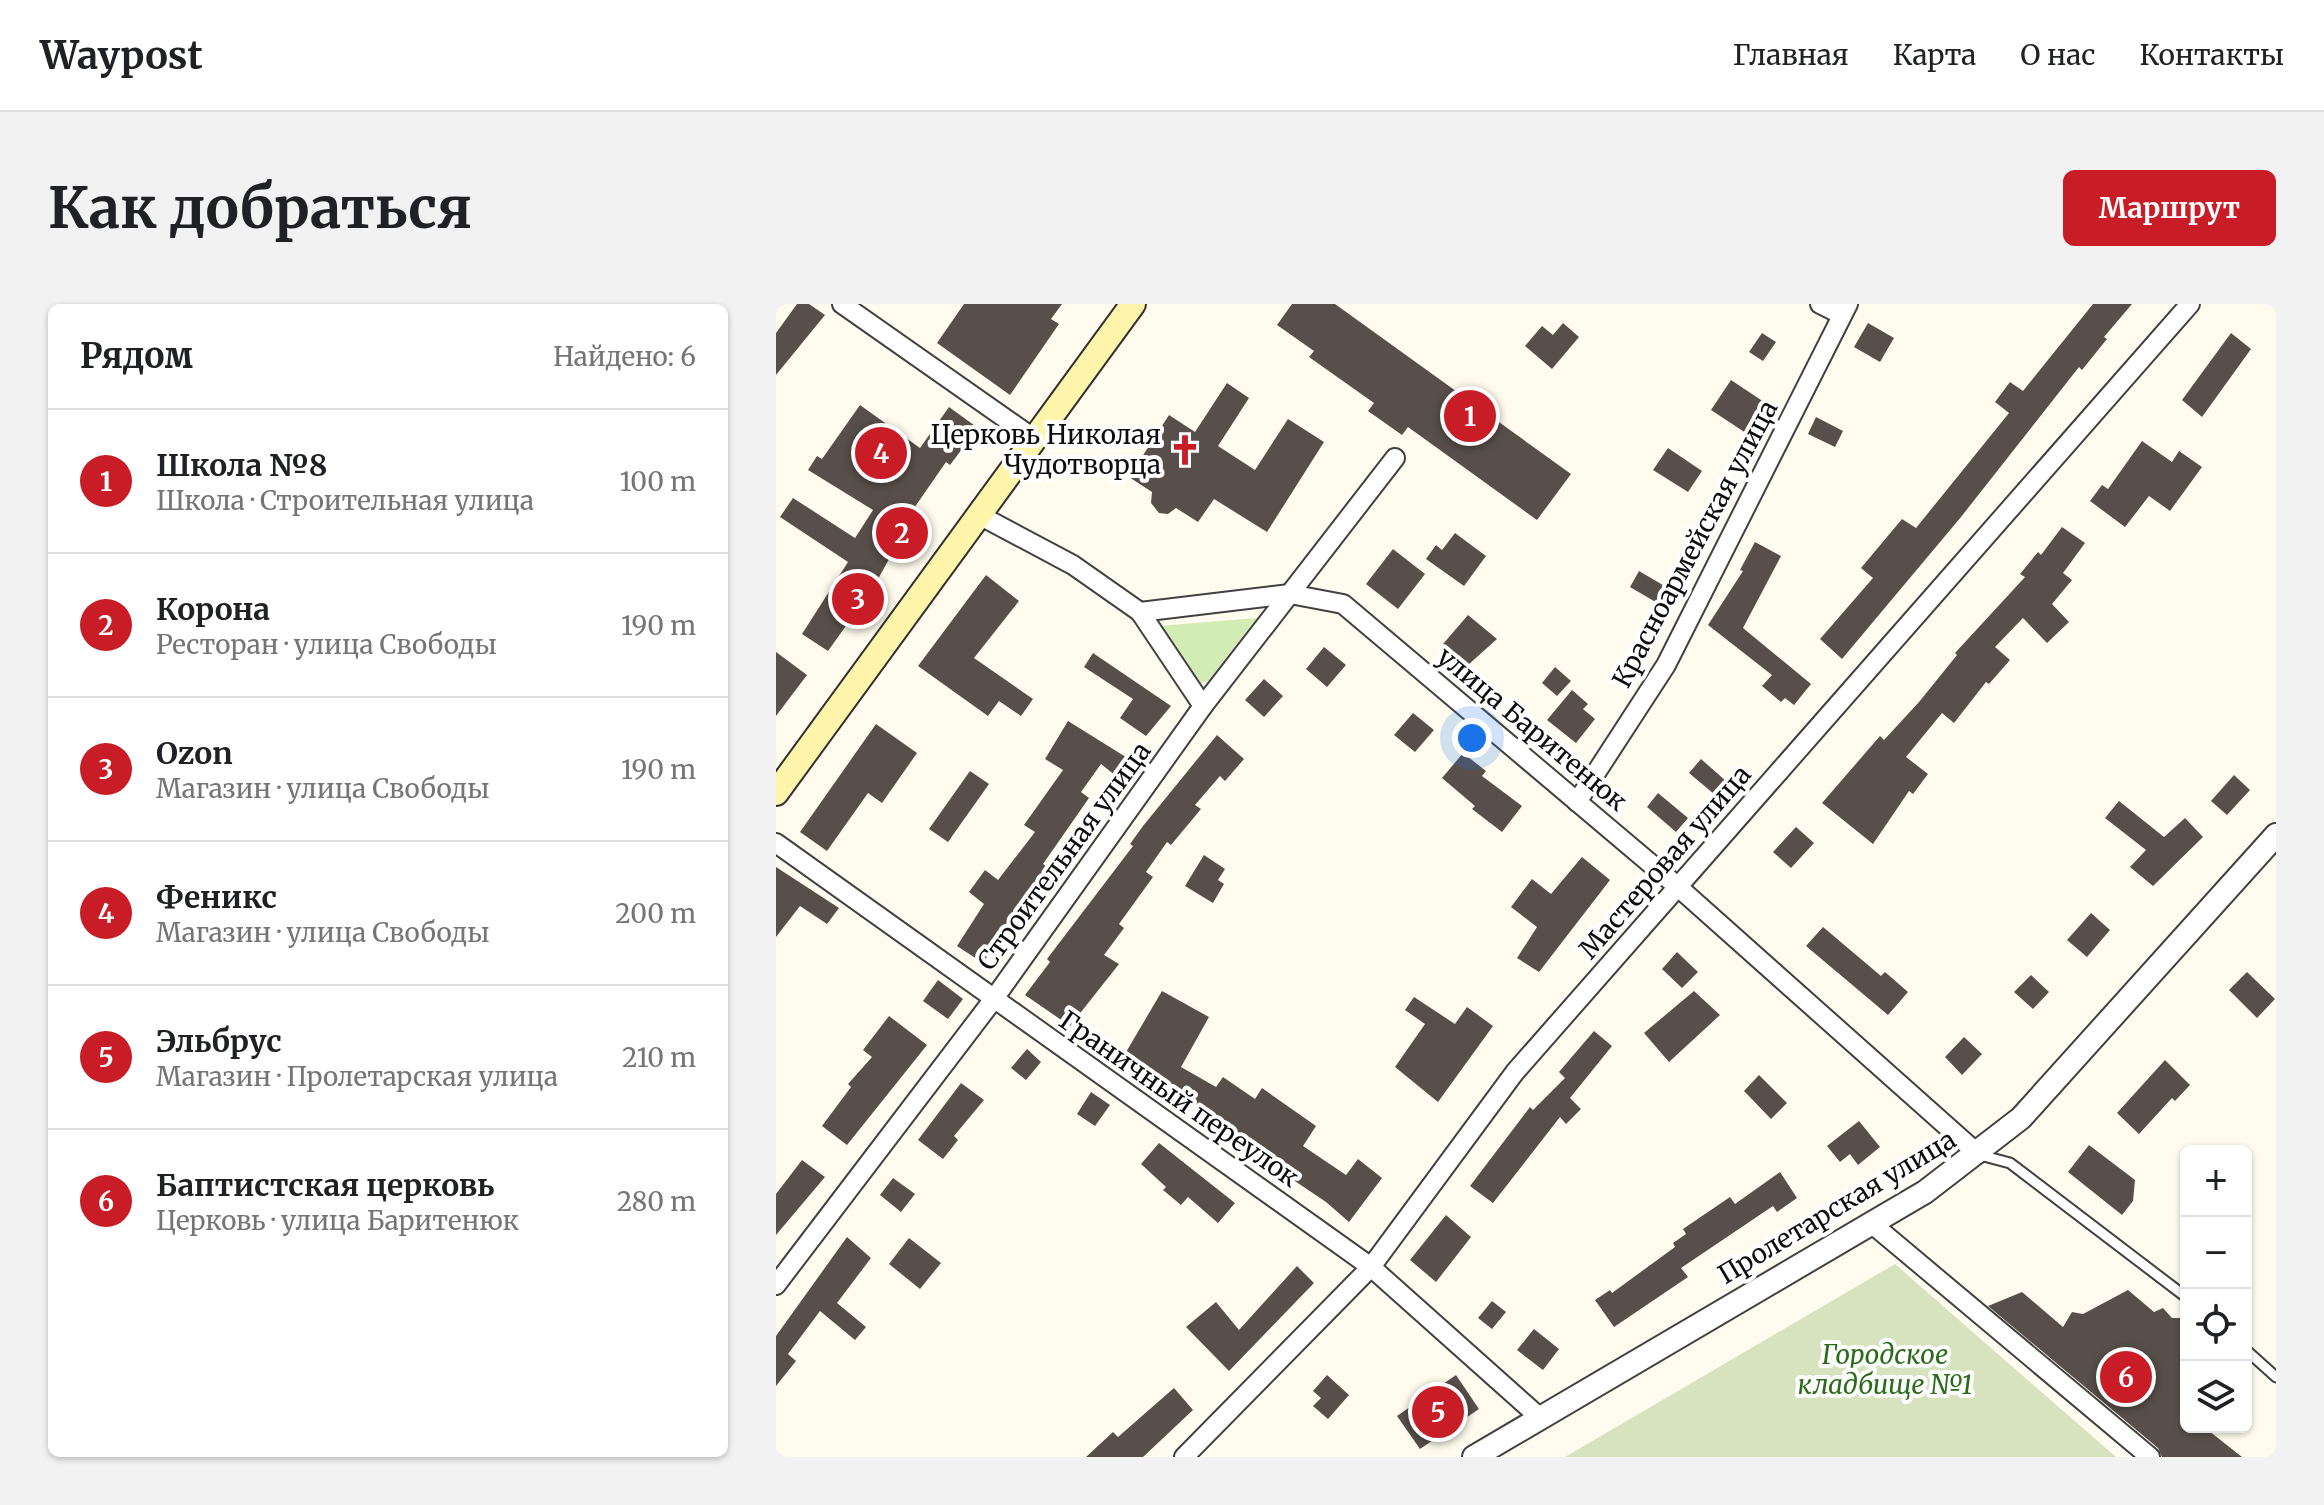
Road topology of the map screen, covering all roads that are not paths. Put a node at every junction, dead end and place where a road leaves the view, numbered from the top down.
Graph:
1 (842, 304) edge
2 (1133, 304) edge
3 (1820, 304) edge
4 (2190, 304) edge
5 (1845, 310) edge
6 (1036, 440) junction
7 (1395, 458) dead end
8 (981, 516) junction
9 (1290, 594) junction
10 (1140, 612) junction
11 (1203, 706) junction
12 (776, 793) edge
13 (1577, 802) junction
14 (2276, 835) edge
15 (776, 843) edge
16 (1677, 886) junction
17 (993, 1000) junction
18 (1978, 1154) junction
19 (1871, 1223) junction
20 (1371, 1267) junction
21 (776, 1285) edge
22 (2180, 1292) edge
23 (2252, 1355) edge
24 (2276, 1377) edge
25 (1538, 1416) junction
26 (1184, 1457) edge
27 (1474, 1457) edge
28 (2150, 1457) edge

1 - 6 street
2 - 6 main road
3 - 5 street
4 - 16 street, Мастеровая улица
5 - 13 street, Красноармейская улица
6 - 8 main road
7 - 9 street, Строительная улица
8 - 10 street
8 - 12 main road
9 - 10 street, улица Баритенюк
9 - 11 street, Строительная улица
9 - 13 street, улица Баритенюк
10 - 11 street
11 - 17 street, Строительная улица
13 - 16 street, улица Баритенюк
14 - 18 street, Пролетарская улица
15 - 17 street, Граничный переулок
16 - 18 street, улица Баритенюк
16 - 20 street, Мастеровая улица
17 - 20 street, Граничный переулок
17 - 21 street, Строительная улица
18 - 19 street, Пролетарская улица
18 - 22 lane
19 - 25 street, Пролетарская улица
19 - 28 street
20 - 25 street, Граничный переулок
20 - 26 street, Мастеровая улица
23 - 24 lane
25 - 27 street, Пролетарская улица

